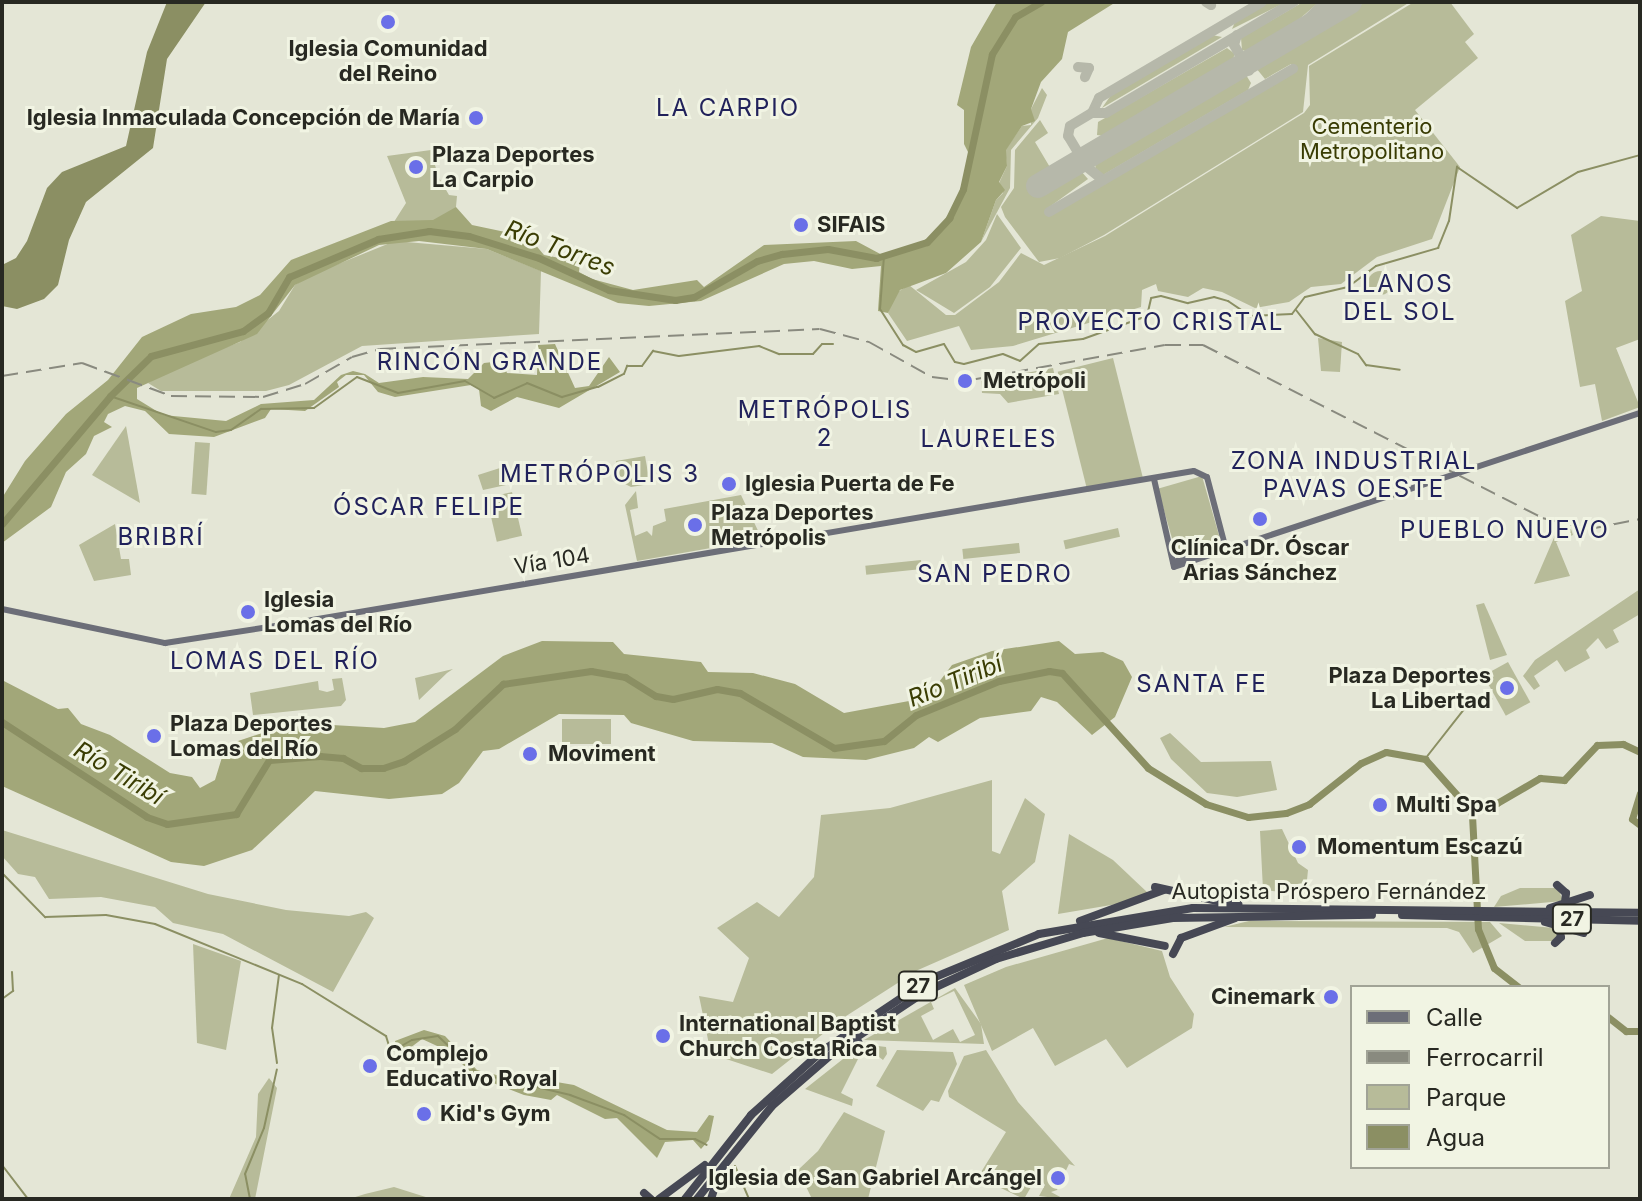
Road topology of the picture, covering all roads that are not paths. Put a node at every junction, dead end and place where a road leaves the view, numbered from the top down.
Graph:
1 (1640, 413) edge
2 (1154, 479) junction
3 (1226, 551) junction
4 (2, 609) edge
5 (1557, 885) dead end
6 (1572, 889) dead end
7 (1153, 892) junction
8 (1221, 892) dead end
9 (1234, 892) dead end
10 (1590, 895) dead end
11 (1565, 903) junction
12 (1234, 905) junction
13 (1284, 908) junction
14 (1169, 912) junction
15 (1453, 913) junction
16 (1508, 913) junction
17 (1640, 913) edge
18 (1267, 914) junction
19 (1148, 917) junction
20 (1640, 921) edge
21 (1559, 927) junction
22 (1049, 931) junction
23 (1583, 933) dead end
24 (1054, 940) junction
25 (1555, 943) dead end
26 (1165, 946) dead end
27 (1173, 954) dead end
28 (858, 1042) dead end
29 (806, 1074) junction
30 (730, 1139) junction
31 (734, 1149) junction
32 (666, 1196) edge
33 (659, 1199) edge
34 (685, 1199) edge
35 (697, 1199) edge
36 (711, 1199) edge

1 - 3 main road
2 - 3 main road, Vía 104
2 - 3 main road
2 - 4 main road, Vía 104
5 - 11 highway
6 - 11 highway
7 - 12 highway
7 - 14 highway
7 - 22 highway
8 - 12 highway
9 - 12 highway
10 - 11 highway
11 - 16 highway
12 - 13 highway
13 - 14 highway, Autopista Próspero Fernández / 27
13 - 15 highway, Autopista Próspero Fernández / 27
14 - 18 highway, Autopista Próspero Fernández / 27
14 - 19 highway, Autopista Próspero Fernández / 27
15 - 16 highway, Autopista Próspero Fernández / 27
15 - 18 highway, Autopista Próspero Fernández / 27
16 - 17 highway, Autopista Próspero Fernández / 27
16 - 20 highway, Autopista Próspero Fernández / 27
16 - 21 highway
18 - 27 highway
19 - 22 highway, Autopista Próspero Fernández / 27
19 - 24 highway, Autopista Próspero Fernández / 27
21 - 23 highway
21 - 25 highway
22 - 30 highway, Autopista Próspero Fernández / 27
24 - 26 highway
24 - 29 highway, Autopista Próspero Fernández / 27
28 - 29 highway
29 - 31 highway, Autopista Próspero Fernández / 27
30 - 32 highway
30 - 34 highway, Autopista Próspero Fernández / 27
31 - 35 highway, Autopista Próspero Fernández / 27
31 - 36 highway
32 - 33 highway

